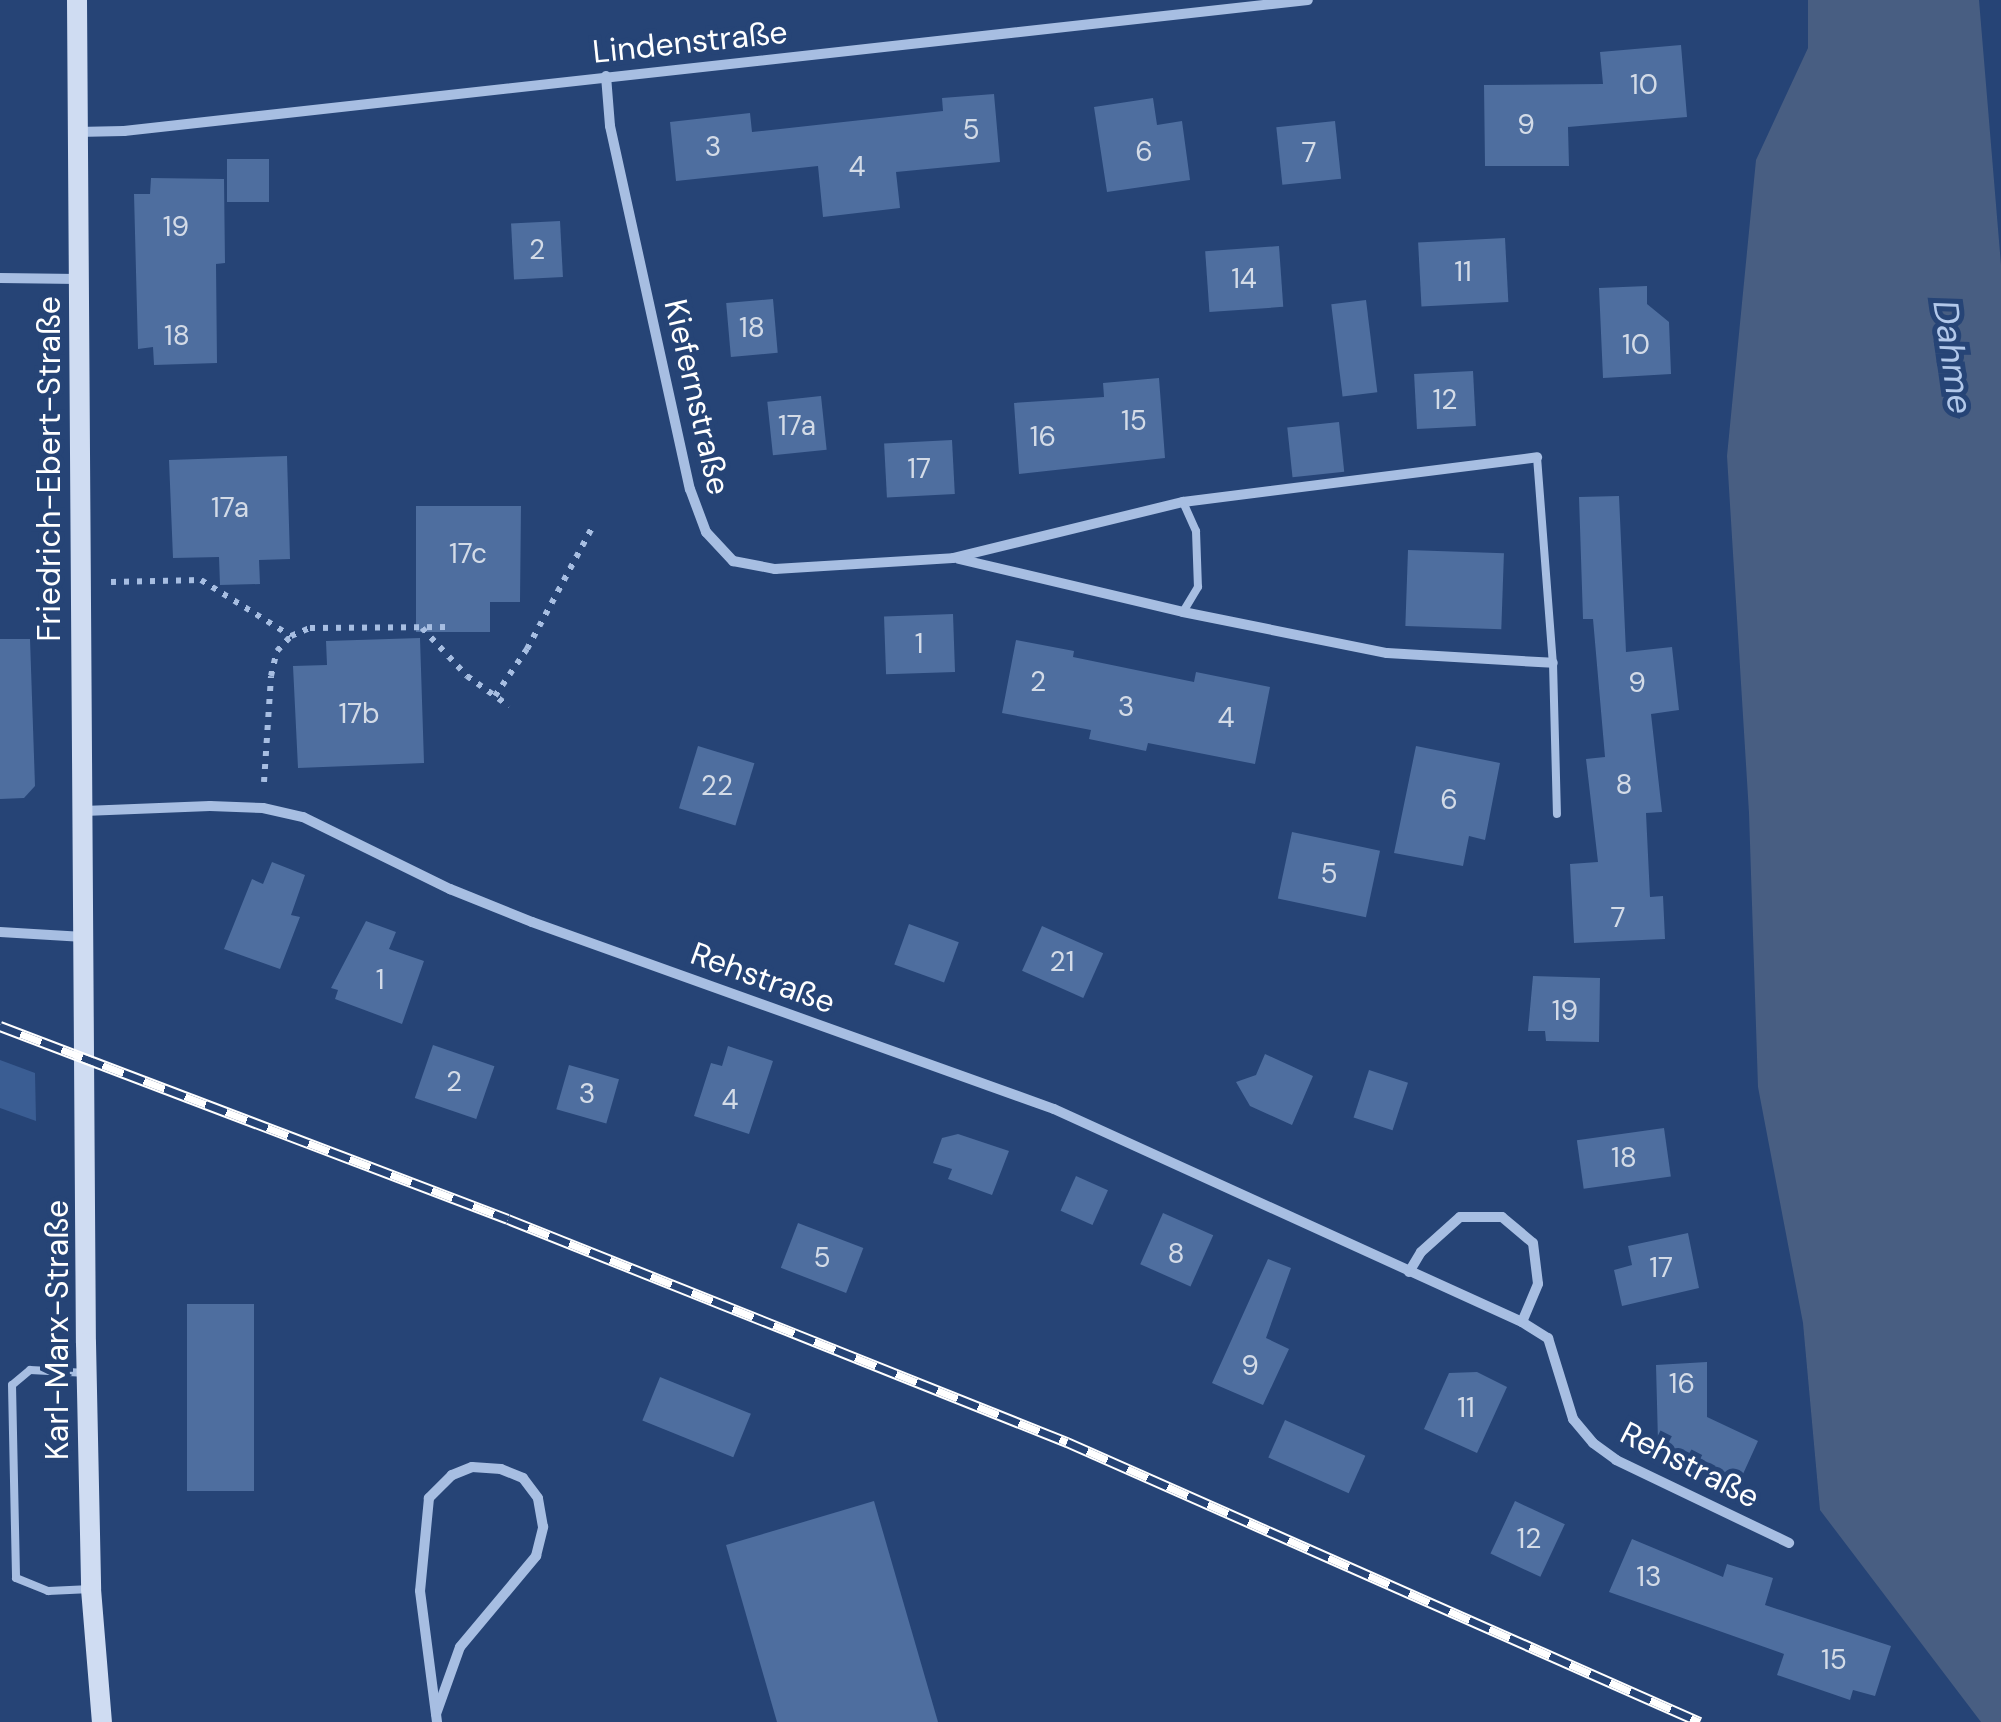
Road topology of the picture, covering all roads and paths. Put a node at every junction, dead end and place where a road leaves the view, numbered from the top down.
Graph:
1 (77, 0) edge
2 (1308, 0) edge
3 (606, 76) junction
4 (77, 132) junction
5 (0, 278) edge
6 (78, 278) junction
7 (1537, 457) joint
8 (1182, 502) junction
9 (592, 528) dead end
10 (953, 558) junction
11 (105, 582) dead end
12 (1182, 612) junction
13 (422, 628) junction
14 (449, 628) dead end
15 (290, 636) junction
16 (1553, 662) junction
17 (495, 696) junction
18 (509, 706) dead end
19 (263, 808) junction
20 (84, 811) junction
21 (1557, 814) dead end
22 (0, 932) edge
23 (85, 938) junction
24 (1409, 1272) junction
25 (1522, 1322) junction
26 (87, 1373) junction
27 (1790, 1542) dead end
28 (91, 1589) junction
29 (437, 1718) edge
30 (102, 1722) edge

1 - 4 street, Friedrich-Ebert-Straße
2 - 3 street, Lindenstraße
3 - 4 street, Lindenstraße
3 - 10 street, Kiefernstraße
4 - 6 street, Friedrich-Ebert-Straße
5 - 6 street
6 - 20 street, Friedrich-Ebert-Straße
7 - 8 street, Kiefernstraße
7 - 16 lane, Kiefernstraße
8 - 10 street, Kiefernstraße
8 - 12 lane
9 - 17 path
10 - 12 street, Kiefernstraße
11 - 15 path
12 - 16 street, Kiefernstraße
13 - 14 path
13 - 15 path
13 - 17 path
15 - 19 path
16 - 21 lane, Kiefernstraße
17 - 18 path
19 - 20 street, Rehstraße
19 - 24 street, Rehstraße
20 - 23 street, Friedrich-Ebert-Straße
22 - 23 street
23 - 26 street, Karl-Marx-Straße
24 - 25 street, Rehstraße
24 - 25 street
25 - 27 street, Rehstraße
26 - 28 street, Karl-Marx-Straße
26 - 28 lane
28 - 30 street, Karl-Marx-Straße
29 - 29 street

